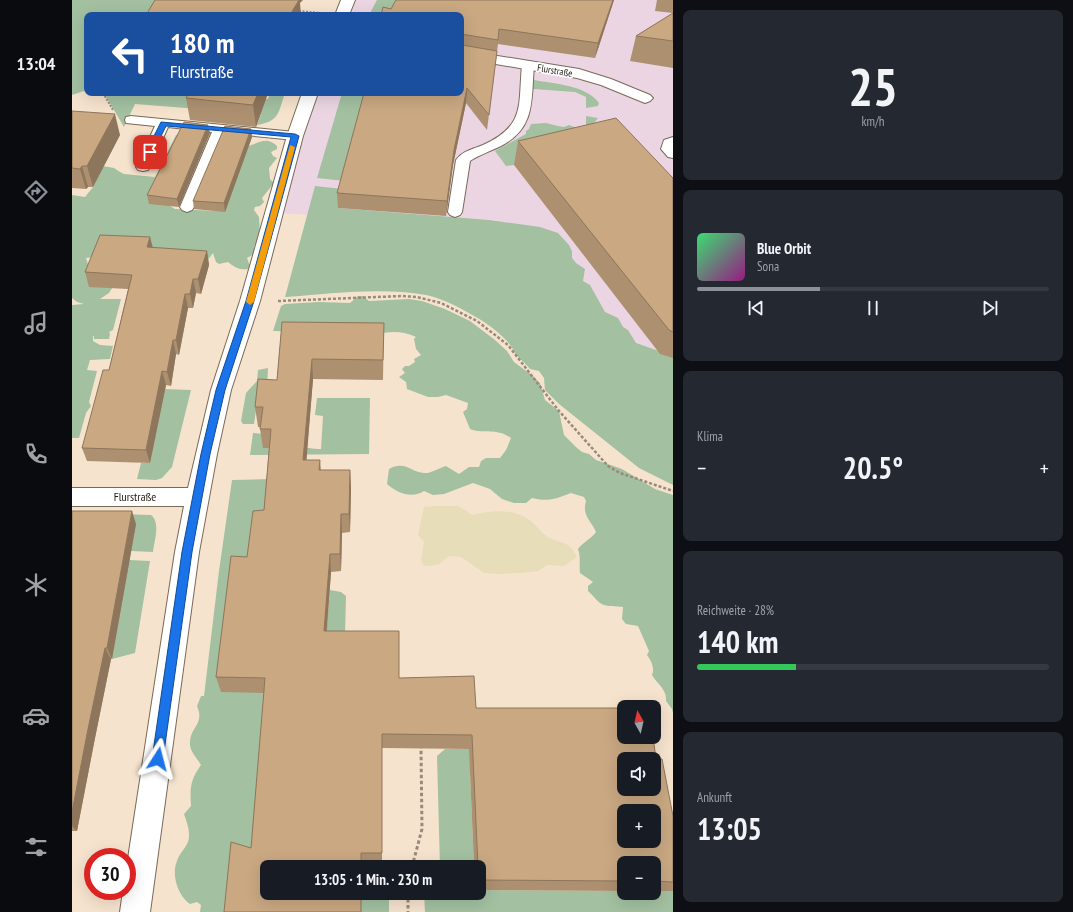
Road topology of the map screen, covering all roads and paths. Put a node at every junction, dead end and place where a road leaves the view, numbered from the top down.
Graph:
1 (348, 0) edge
2 (292, 10) edge
3 (299, 12) edge
4 (343, 12) edge
5 (464, 54) edge
6 (528, 65) junction
7 (309, 96) edge
8 (645, 98) dead end
9 (131, 120) dead end
10 (163, 124) junction
11 (220, 129) junction
12 (295, 136) junction
13 (673, 141) edge
14 (673, 154) edge
15 (143, 167) dead end
16 (187, 207) dead end
17 (455, 212) dead end
18 (250, 301) junction
19 (673, 490) edge
20 (198, 497) junction
21 (72, 498) edge
22 (421, 748) edge
23 (414, 860) edge
24 (408, 900) edge
25 (135, 912) edge
26 (408, 912) edge

1 - 4 street
2 - 3 path
5 - 6 street, Flurstraße
6 - 8 street, Flurstraße
6 - 17 lane
7 - 12 street
9 - 10 lane
10 - 11 lane
10 - 15 lane
11 - 12 lane
11 - 16 lane
12 - 18 street
13 - 14 lane
18 - 19 path
18 - 20 street
20 - 21 street, Flurstraße
20 - 25 street
22 - 23 path
24 - 26 path

